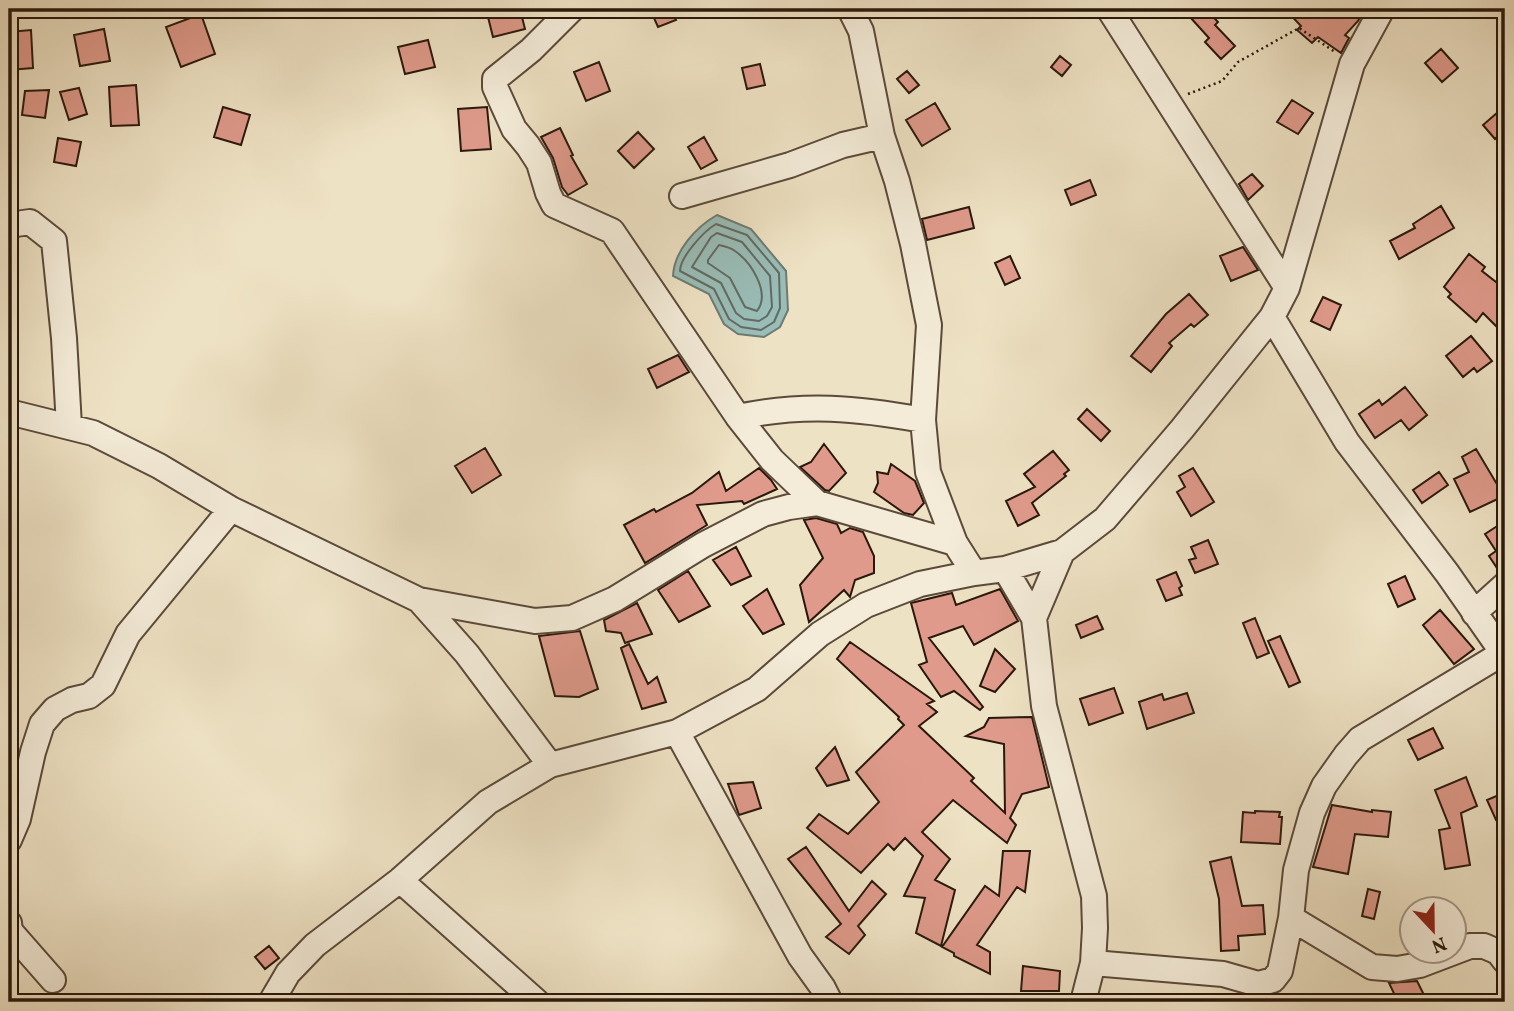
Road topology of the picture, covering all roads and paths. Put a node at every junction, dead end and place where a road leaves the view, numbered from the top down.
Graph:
1 (572, 9) edge
2 (850, 9) edge
3 (1109, 9) edge
4 (1382, 9) edge
5 (1352, 64) junction
6 (1168, 102) junction
7 (882, 136) junction
8 (682, 196) dead end
9 (9, 225) edge
10 (1287, 288) junction
11 (1272, 317) junction
12 (9, 412) edge
13 (738, 417) junction
14 (923, 420) junction
15 (68, 426) junction
16 (817, 503) junction
17 (231, 509) junction
18 (955, 543) junction
19 (1062, 552) junction
20 (1005, 569) junction
21 (974, 573) junction
22 (1505, 585) edge
23 (419, 600) junction
24 (1474, 613) junction
25 (1034, 618) junction
26 (1504, 655) edge
27 (677, 732) junction
28 (551, 765) junction
29 (9, 840) edge
30 (400, 880) junction
31 (1291, 918) junction
32 (9, 923) edge
33 (1505, 961) edge
34 (1093, 963) junction
35 (53, 980) dead end
36 (271, 1002) edge
37 (537, 1002) edge
38 (830, 1002) edge
39 (1083, 1002) edge

1 - 13 street
2 - 7 street
3 - 6 street
4 - 5 street
5 - 6 path
5 - 10 street
6 - 10 street
7 - 8 street
7 - 14 street
9 - 15 street
10 - 11 street
11 - 19 street
11 - 24 street
12 - 15 street
13 - 14 street
13 - 16 street
14 - 18 street
15 - 17 street
16 - 18 street
16 - 23 street
17 - 23 street
17 - 29 street
18 - 21 street
19 - 20 street
19 - 25 street
20 - 21 street
20 - 25 street
21 - 27 street
22 - 24 street
23 - 28 street
24 - 26 street
25 - 34 street
26 - 31 street
27 - 28 street
27 - 38 street
28 - 30 street
30 - 36 street
30 - 37 street
31 - 33 street
31 - 34 street
32 - 35 street
34 - 39 street

